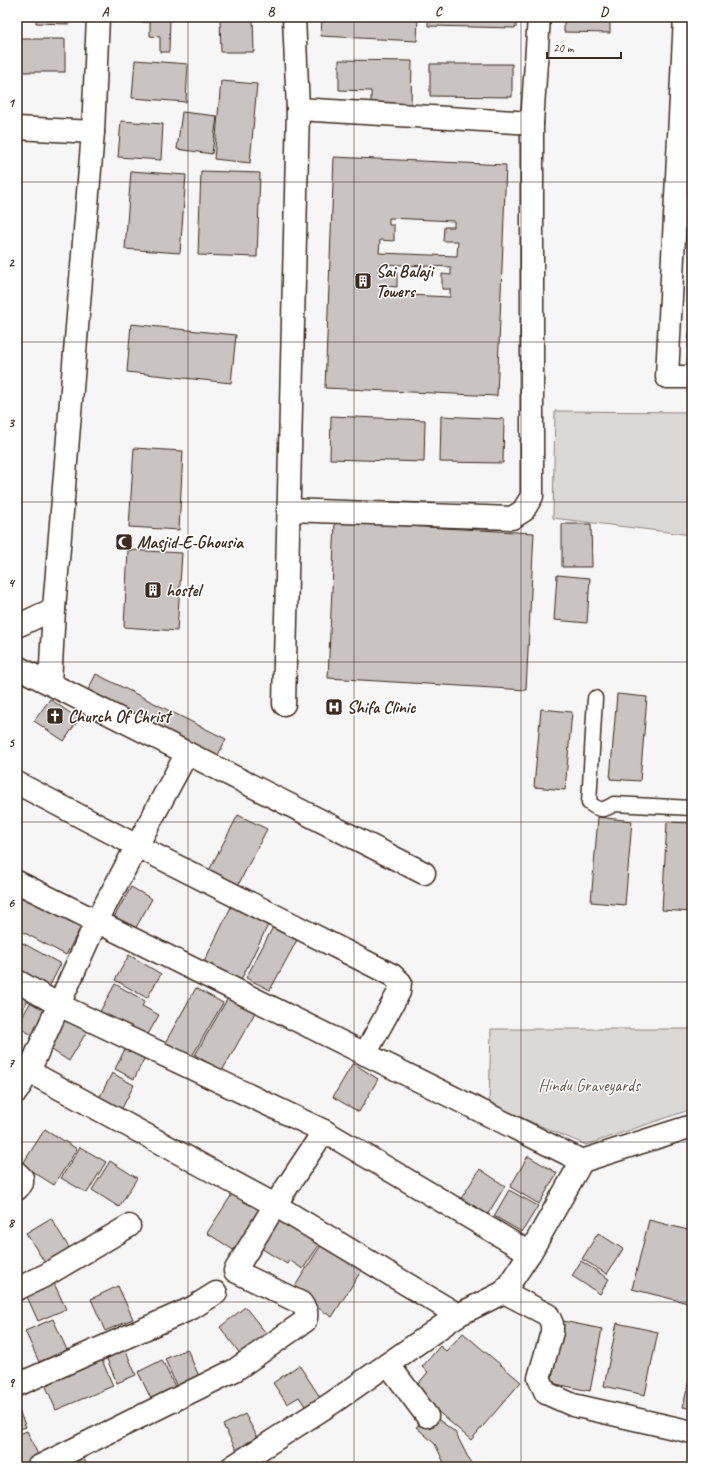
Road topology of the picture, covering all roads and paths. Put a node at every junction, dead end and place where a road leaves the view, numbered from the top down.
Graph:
1 (98, 17) edge
2 (294, 17) edge
3 (539, 17) edge
4 (685, 17) edge
5 (298, 109) junction
6 (532, 123) junction
7 (17, 128) edge
8 (93, 132) junction
9 (692, 377) edge
10 (288, 510) junction
11 (54, 609) junction
12 (17, 626) edge
13 (17, 666) edge
14 (50, 683) junction
15 (595, 698) dead end
16 (284, 704) dead end
17 (187, 752) junction
18 (17, 783) edge
19 (692, 808) edge
20 (137, 846) junction
21 (424, 872) dead end
22 (17, 882) edge
23 (97, 920) junction
24 (17, 981) edge
25 (59, 1005) junction
26 (365, 1054) junction
27 (23, 1068) edge
28 (17, 1091) edge
29 (692, 1126) edge
30 (324, 1131) junction
31 (582, 1162) junction
32 (17, 1173) edge
33 (17, 1188) edge
34 (275, 1205) junction
35 (130, 1226) dead end
36 (530, 1254) junction
37 (17, 1289) edge
38 (504, 1292) junction
39 (216, 1293) dead end
40 (458, 1315) junction
41 (388, 1364) junction
42 (17, 1385) edge
43 (427, 1416) dead end
44 (692, 1432) edge
45 (38, 1467) edge
46 (232, 1467) edge

1 - 8 street
2 - 5 street
3 - 6 street
4 - 9 street
5 - 6 street
5 - 10 street
6 - 10 street
7 - 8 street
8 - 11 street
10 - 16 street
11 - 12 street
11 - 14 street
13 - 14 street
14 - 17 street
15 - 19 lane
17 - 20 street
17 - 21 street
18 - 20 street
20 - 23 street
20 - 26 street
22 - 23 street
23 - 25 street
23 - 26 street
24 - 25 street
25 - 27 street
25 - 30 street
26 - 31 street
27 - 28 street
27 - 34 street
29 - 31 street
30 - 34 street
30 - 36 street
31 - 36 street
32 - 33 street
34 - 40 street
34 - 45 street
35 - 37 street
36 - 38 street
38 - 40 street
38 - 44 street
39 - 42 street
40 - 41 street
41 - 43 street
41 - 46 street

